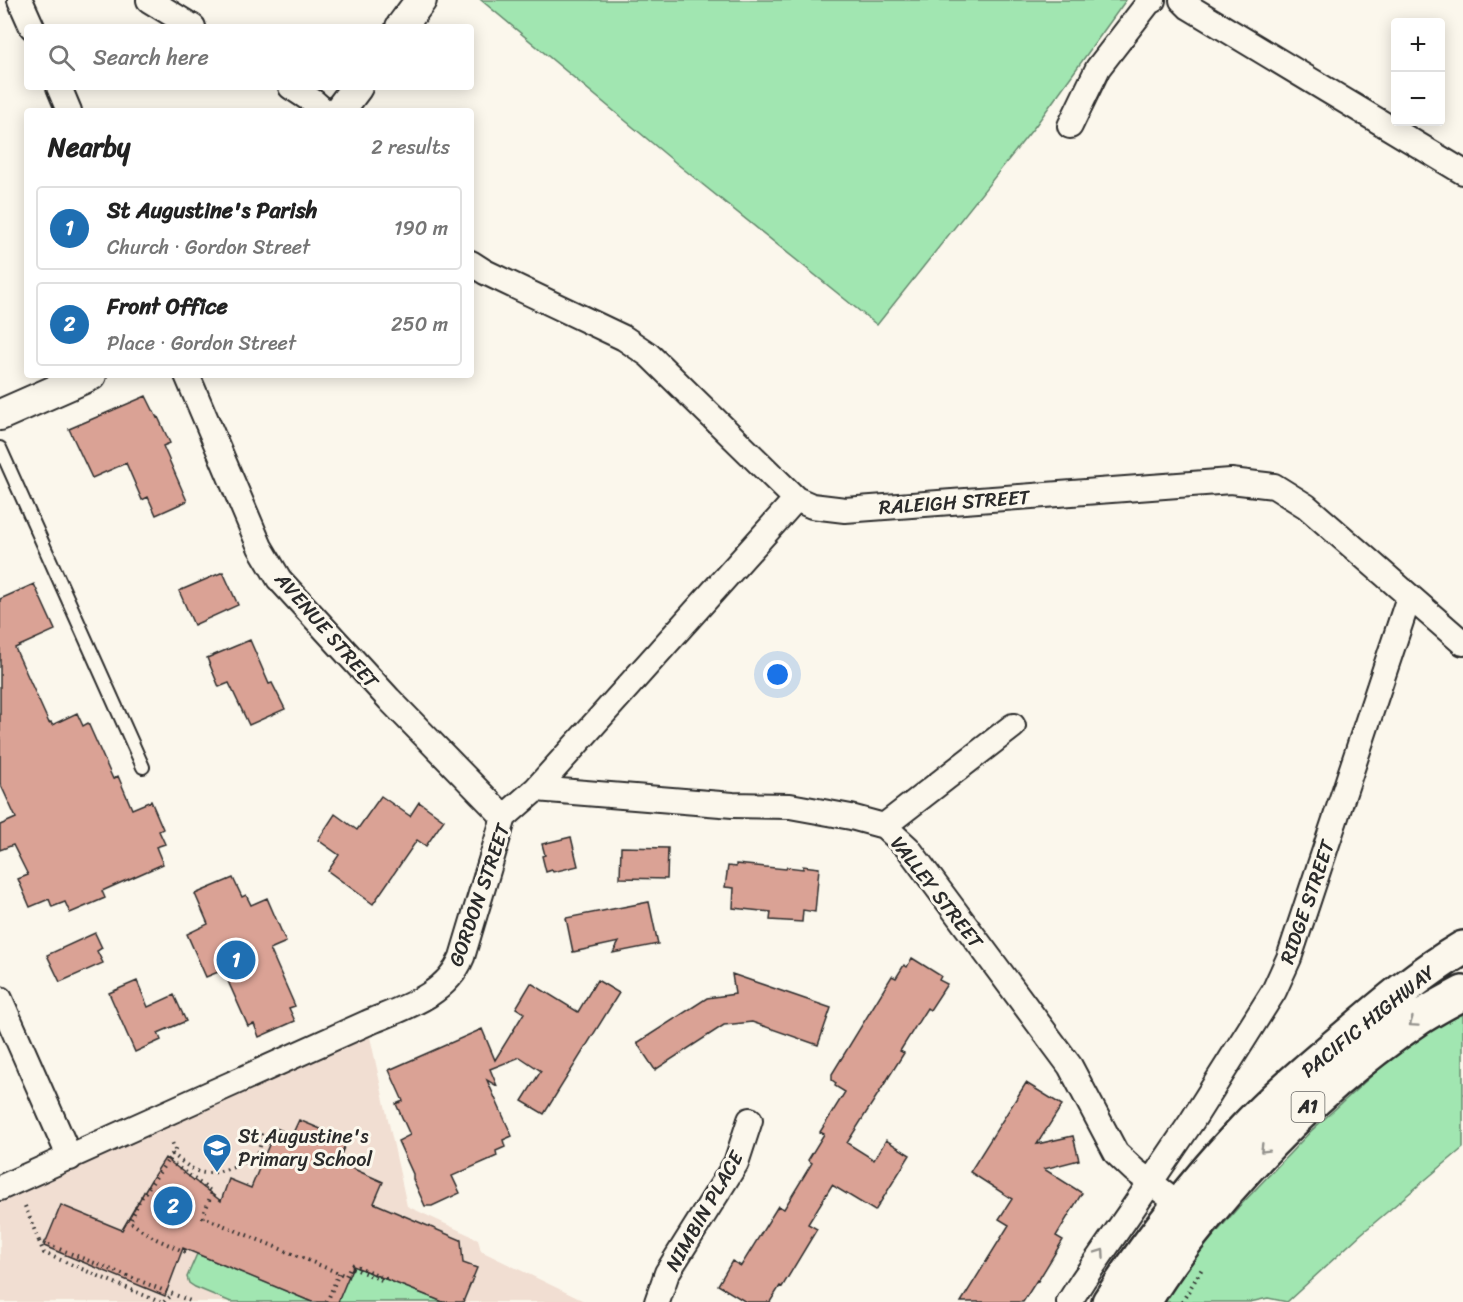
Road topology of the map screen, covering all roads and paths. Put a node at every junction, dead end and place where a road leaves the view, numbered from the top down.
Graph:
1 (20, 0) edge
2 (149, 0) edge
3 (421, 0) edge
4 (1153, 0) edge
5 (1182, 0) edge
6 (31, 24) edge
7 (188, 24) edge
8 (403, 24) edge
9 (59, 90) edge
10 (296, 90) edge
11 (355, 90) edge
12 (68, 108) edge
13 (321, 108) edge
14 (341, 108) edge
15 (1070, 126) dead end
16 (1463, 172) edge
17 (474, 265) edge
18 (84, 378) edge
19 (188, 378) edge
20 (0, 415) edge
21 (0, 448) edge
22 (796, 499) junction
23 (1409, 597) junction
24 (1463, 643) edge
25 (1013, 726) dead end
26 (143, 767) dead end
27 (536, 789) junction
28 (504, 817) junction
29 (884, 826) junction
30 (1463, 948) edge
31 (1463, 993) edge
32 (0, 999) edge
33 (750, 1120) dead end
34 (261, 1133) dead end
35 (171, 1140) dead end
36 (172, 1154) junction
37 (70, 1158) junction
38 (168, 1160) junction
39 (1151, 1182) junction
40 (0, 1188) edge
41 (1179, 1204) junction
42 (25, 1206) dead end
43 (39, 1240) junction
44 (185, 1252) dead end
45 (351, 1265) dead end
46 (339, 1273) junction
47 (173, 1294) junction
48 (162, 1302) edge
49 (193, 1302) edge
50 (327, 1302) edge
51 (657, 1302) edge
52 (1069, 1302) edge
53 (1108, 1302) edge
54 (1144, 1302) edge

1 - 6 street
2 - 7 street
3 - 8 street
4 - 15 street
5 - 16 street
9 - 12 street
10 - 13 street
11 - 14 street
17 - 22 street, RALEIGH STREET
18 - 20 street
19 - 28 street, AVENUE STREET
21 - 26 lane
22 - 23 street, RALEIGH STREET
22 - 27 street, GORDON STREET
23 - 24 street, RALEIGH STREET
23 - 39 street, RIDGE STREET
25 - 29 street
27 - 28 street, GORDON STREET
27 - 29 street, VALLEY STREET
28 - 37 street, GORDON STREET
29 - 39 street, VALLEY STREET
30 - 41 highway, PACIFIC HIGHWAY / A1
31 -> 54 highway, PACIFIC HIGHWAY / A1
32 - 37 street
33 - 51 street, NIMBIN PLACE
34 - 36 path
35 - 36 path
36 - 38 path
37 - 40 street, GORDON STREET
38 - 44 path
38 - 46 path
39 - 41 street, VALLEY STREET
52 -> 39 street, RIDGE STREET
41 - 53 highway, A1
42 - 43 path
43 - 47 path
43 - 48 path
45 - 46 path
46 - 50 path
47 - 48 path
47 - 49 path

